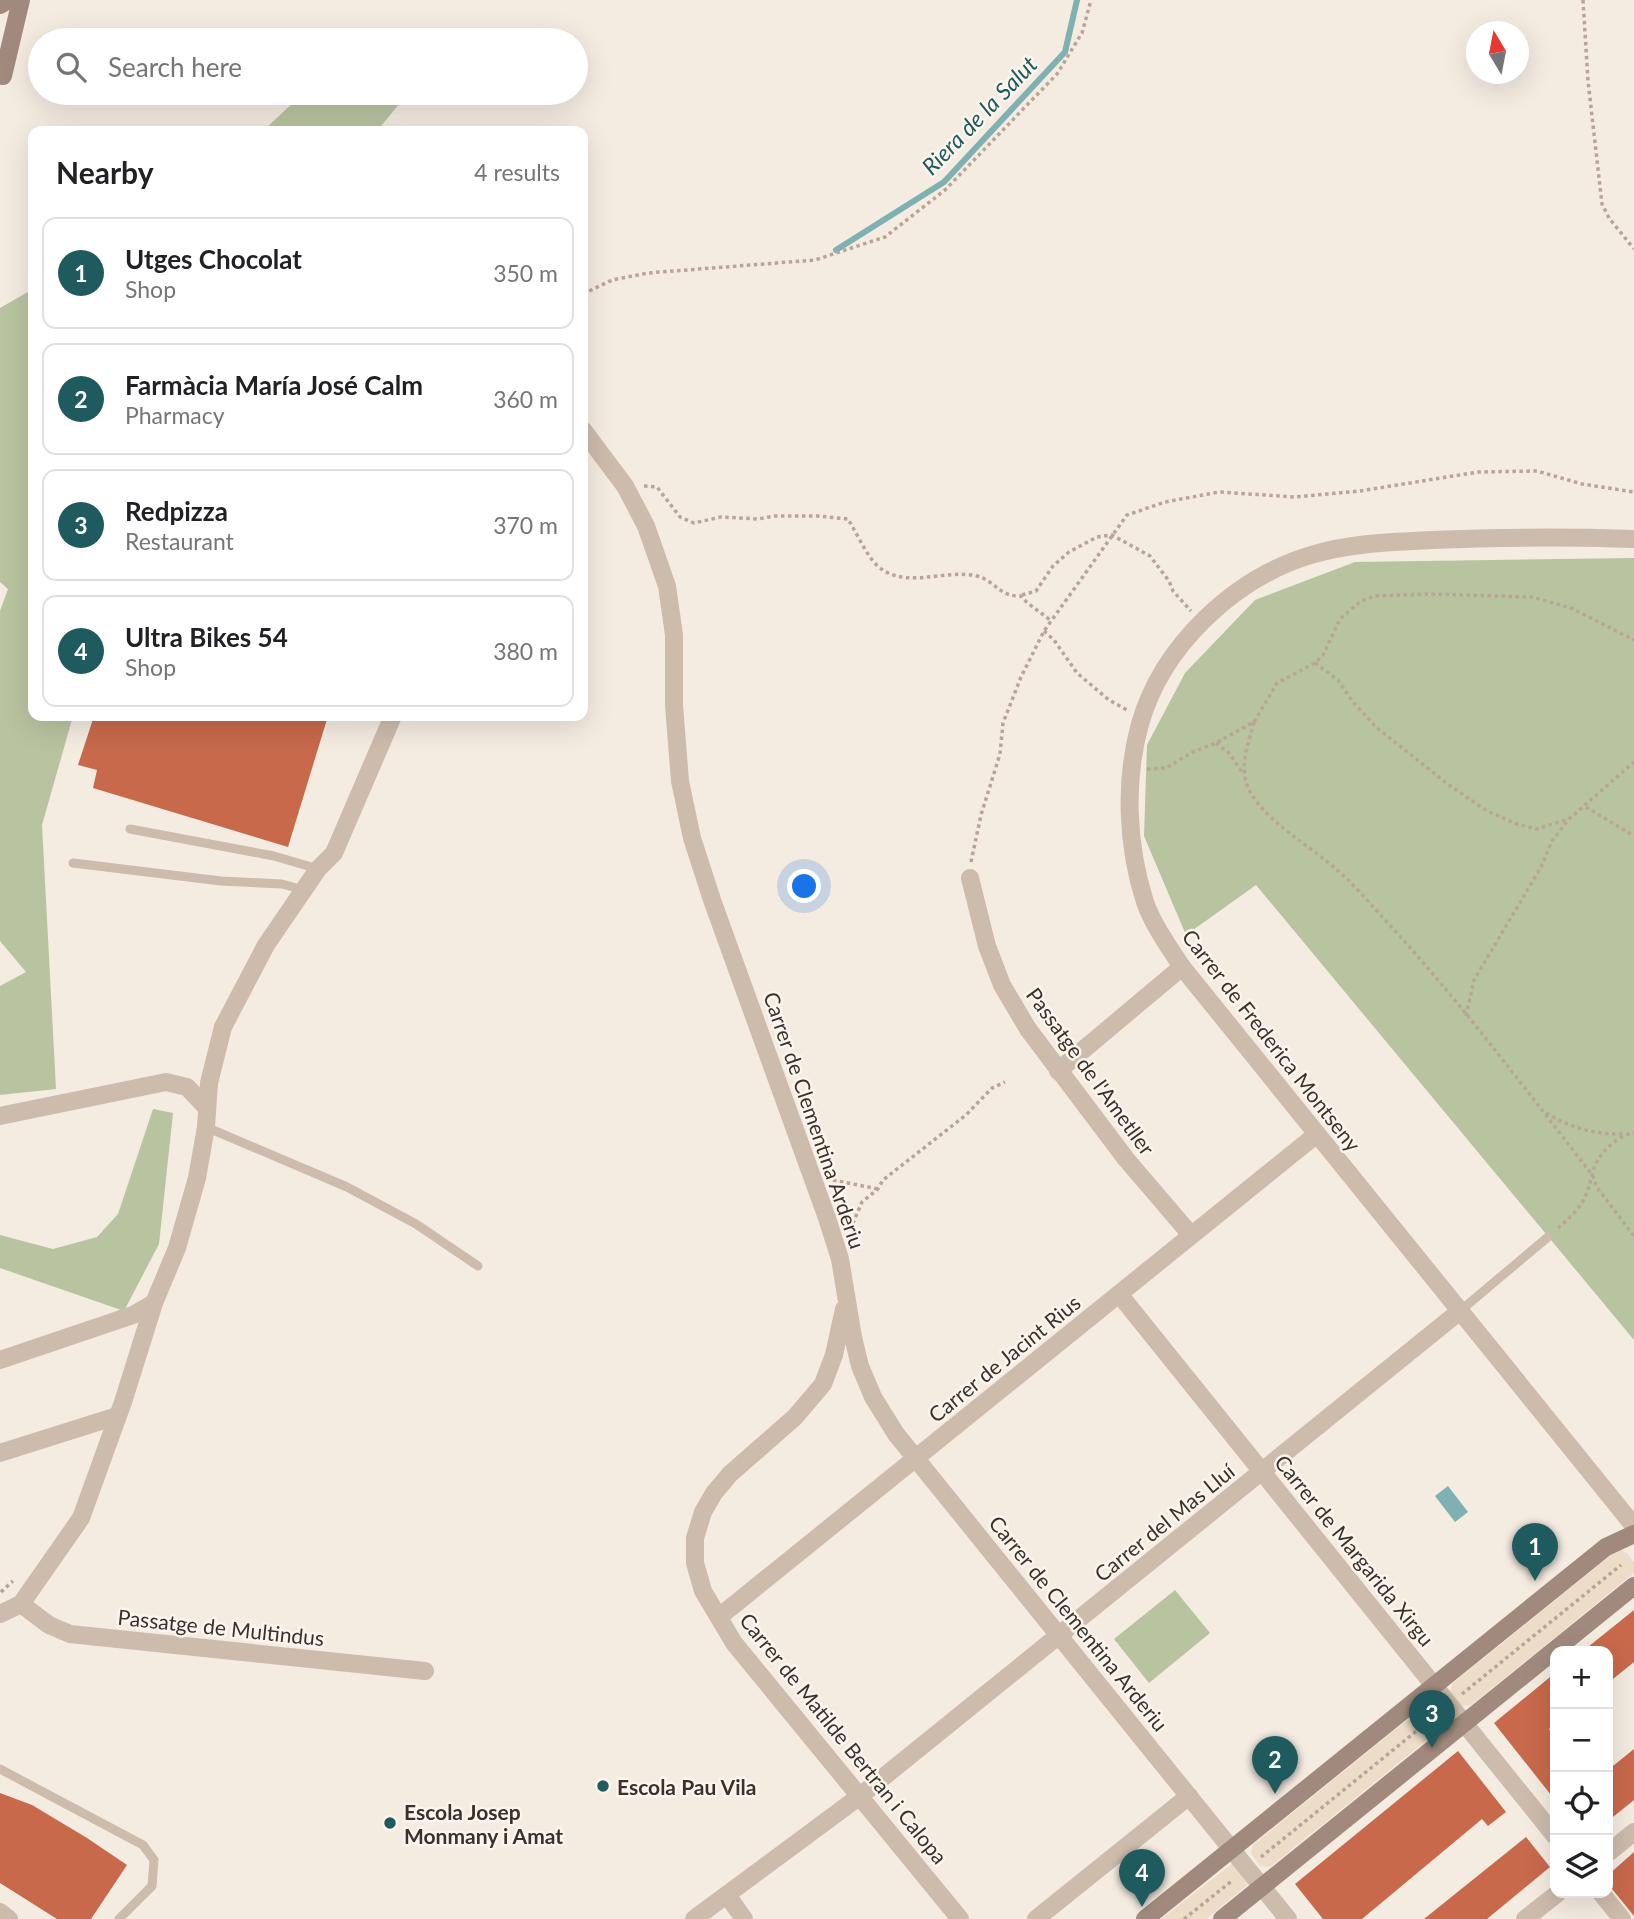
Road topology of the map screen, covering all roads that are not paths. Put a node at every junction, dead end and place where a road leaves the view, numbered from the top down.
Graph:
1 (8, 0) edge
2 (21, 0) edge
3 (0, 5) edge
4 (1, 78) edge
5 (588, 437) edge
6 (1634, 539) edge
7 (391, 721) edge
8 (130, 829) dead end
9 (73, 863) dead end
10 (318, 869) junction
11 (970, 878) dead end
12 (304, 890) junction
13 (1182, 967) junction
14 (1058, 1071) junction
15 (207, 1108) junction
16 (0, 1116) edge
17 (205, 1127) junction
18 (1317, 1134) junction
19 (1191, 1235) junction
20 (1548, 1237) road end
21 (478, 1266) dead end
22 (1119, 1294) junction
23 (846, 1298) junction
24 (153, 1303) junction
25 (1460, 1311) junction
26 (0, 1360) edge
27 (117, 1416) junction
28 (0, 1453) edge
29 (916, 1458) junction
30 (1262, 1471) junction
31 (1634, 1526) edge
32 (1634, 1534) edge
33 (1629, 1578) edge
34 (21, 1604) junction
35 (0, 1614) edge
36 (719, 1617) junction
37 (1059, 1635) junction
38 (425, 1671) dead end
39 (1434, 1685) junction
40 (1464, 1723) junction
41 (0, 1769) edge
42 (860, 1796) junction
43 (1189, 1796) junction
44 (1634, 1832) edge
45 (1554, 1835) edge
46 (1232, 1849) junction
47 (1613, 1849) edge
48 (1262, 1887) junction
49 (727, 1895) junction
50 (1552, 1898) edge
51 (1605, 1898) edge
52 (0, 1912) edge
53 (9, 1919) edge
54 (120, 1919) edge
55 (694, 1919) edge
56 (744, 1919) edge
57 (960, 1919) edge
58 (1036, 1919) edge
59 (1145, 1919) edge
60 (1222, 1919) edge
61 (1288, 1919) edge
62 (1525, 1919) edge
63 (1622, 1919) edge

1 - 3 street
2 - 4 street
5 - 23 street, Carrer de Clementina Arderiu
6 - 13 street, Carrer de Frederica Montseny
7 - 10 street
8 - 10 lane
9 - 12 lane
10 - 12 street
11 - 14 street, Passatge de l'Ametller
12 - 15 street
13 - 14 street
13 - 18 street, Carrer de Frederica Montseny
14 - 19 street, Passatge de l'Ametller
15 - 16 street
15 - 17 street
17 - 21 lane
17 - 24 street
18 - 19 street, Carrer de Jacint Rius
18 - 25 street, Carrer de Frederica Montseny
19 - 22 street, Carrer de Jacint Rius
20 - 25 lane
22 - 29 street, Carrer de Jacint Rius
22 - 30 street, Carrer de Margarida Xirgu
23 - 29 street, Carrer de Clementina Arderiu
23 - 36 street, Carrer de Matilde Bertran i Calopa
24 - 26 street
24 - 27 street
25 - 30 street, Carrer del Mas Lluí
25 - 31 street, Carrer de Frederica Montseny
27 - 28 street
27 - 34 street
29 - 36 street, Carrer de Jacint Rius
29 - 37 street, Carrer de Clementina Arderiu
30 - 37 street, Carrer del Mas Lluí
30 - 39 street, Carrer de Margarida Xirgu
32 - 39 street
33 - 40 street
34 - 35 street
34 - 38 street, Passatge de Multindus
36 - 42 street, Carrer de Matilde Bertran i Calopa
37 - 42 street, Carrer del Mas Lluí
37 - 43 street, Carrer de Clementina Arderiu
39 - 40 street, Carrer de Margarida Xirgu
39 - 46 street
40 - 45 street, Carrer de Margarida Xirgu
40 - 48 street
41 - 54 lane
42 - 49 street, Carrer del Mas Lluí
42 - 57 street, Carrer de Matilde Bertran i Calopa
43 - 46 street, Carrer de Clementina Arderiu
43 - 58 street
44 - 47 street
46 - 48 street, Carrer de Clementina Arderiu
46 - 59 street
48 - 60 street
48 - 61 street, Carrer de Clementina Arderiu
49 - 55 street, Carrer del Mas Lluí
49 - 56 street
50 - 62 street
51 - 63 street
52 - 53 street

